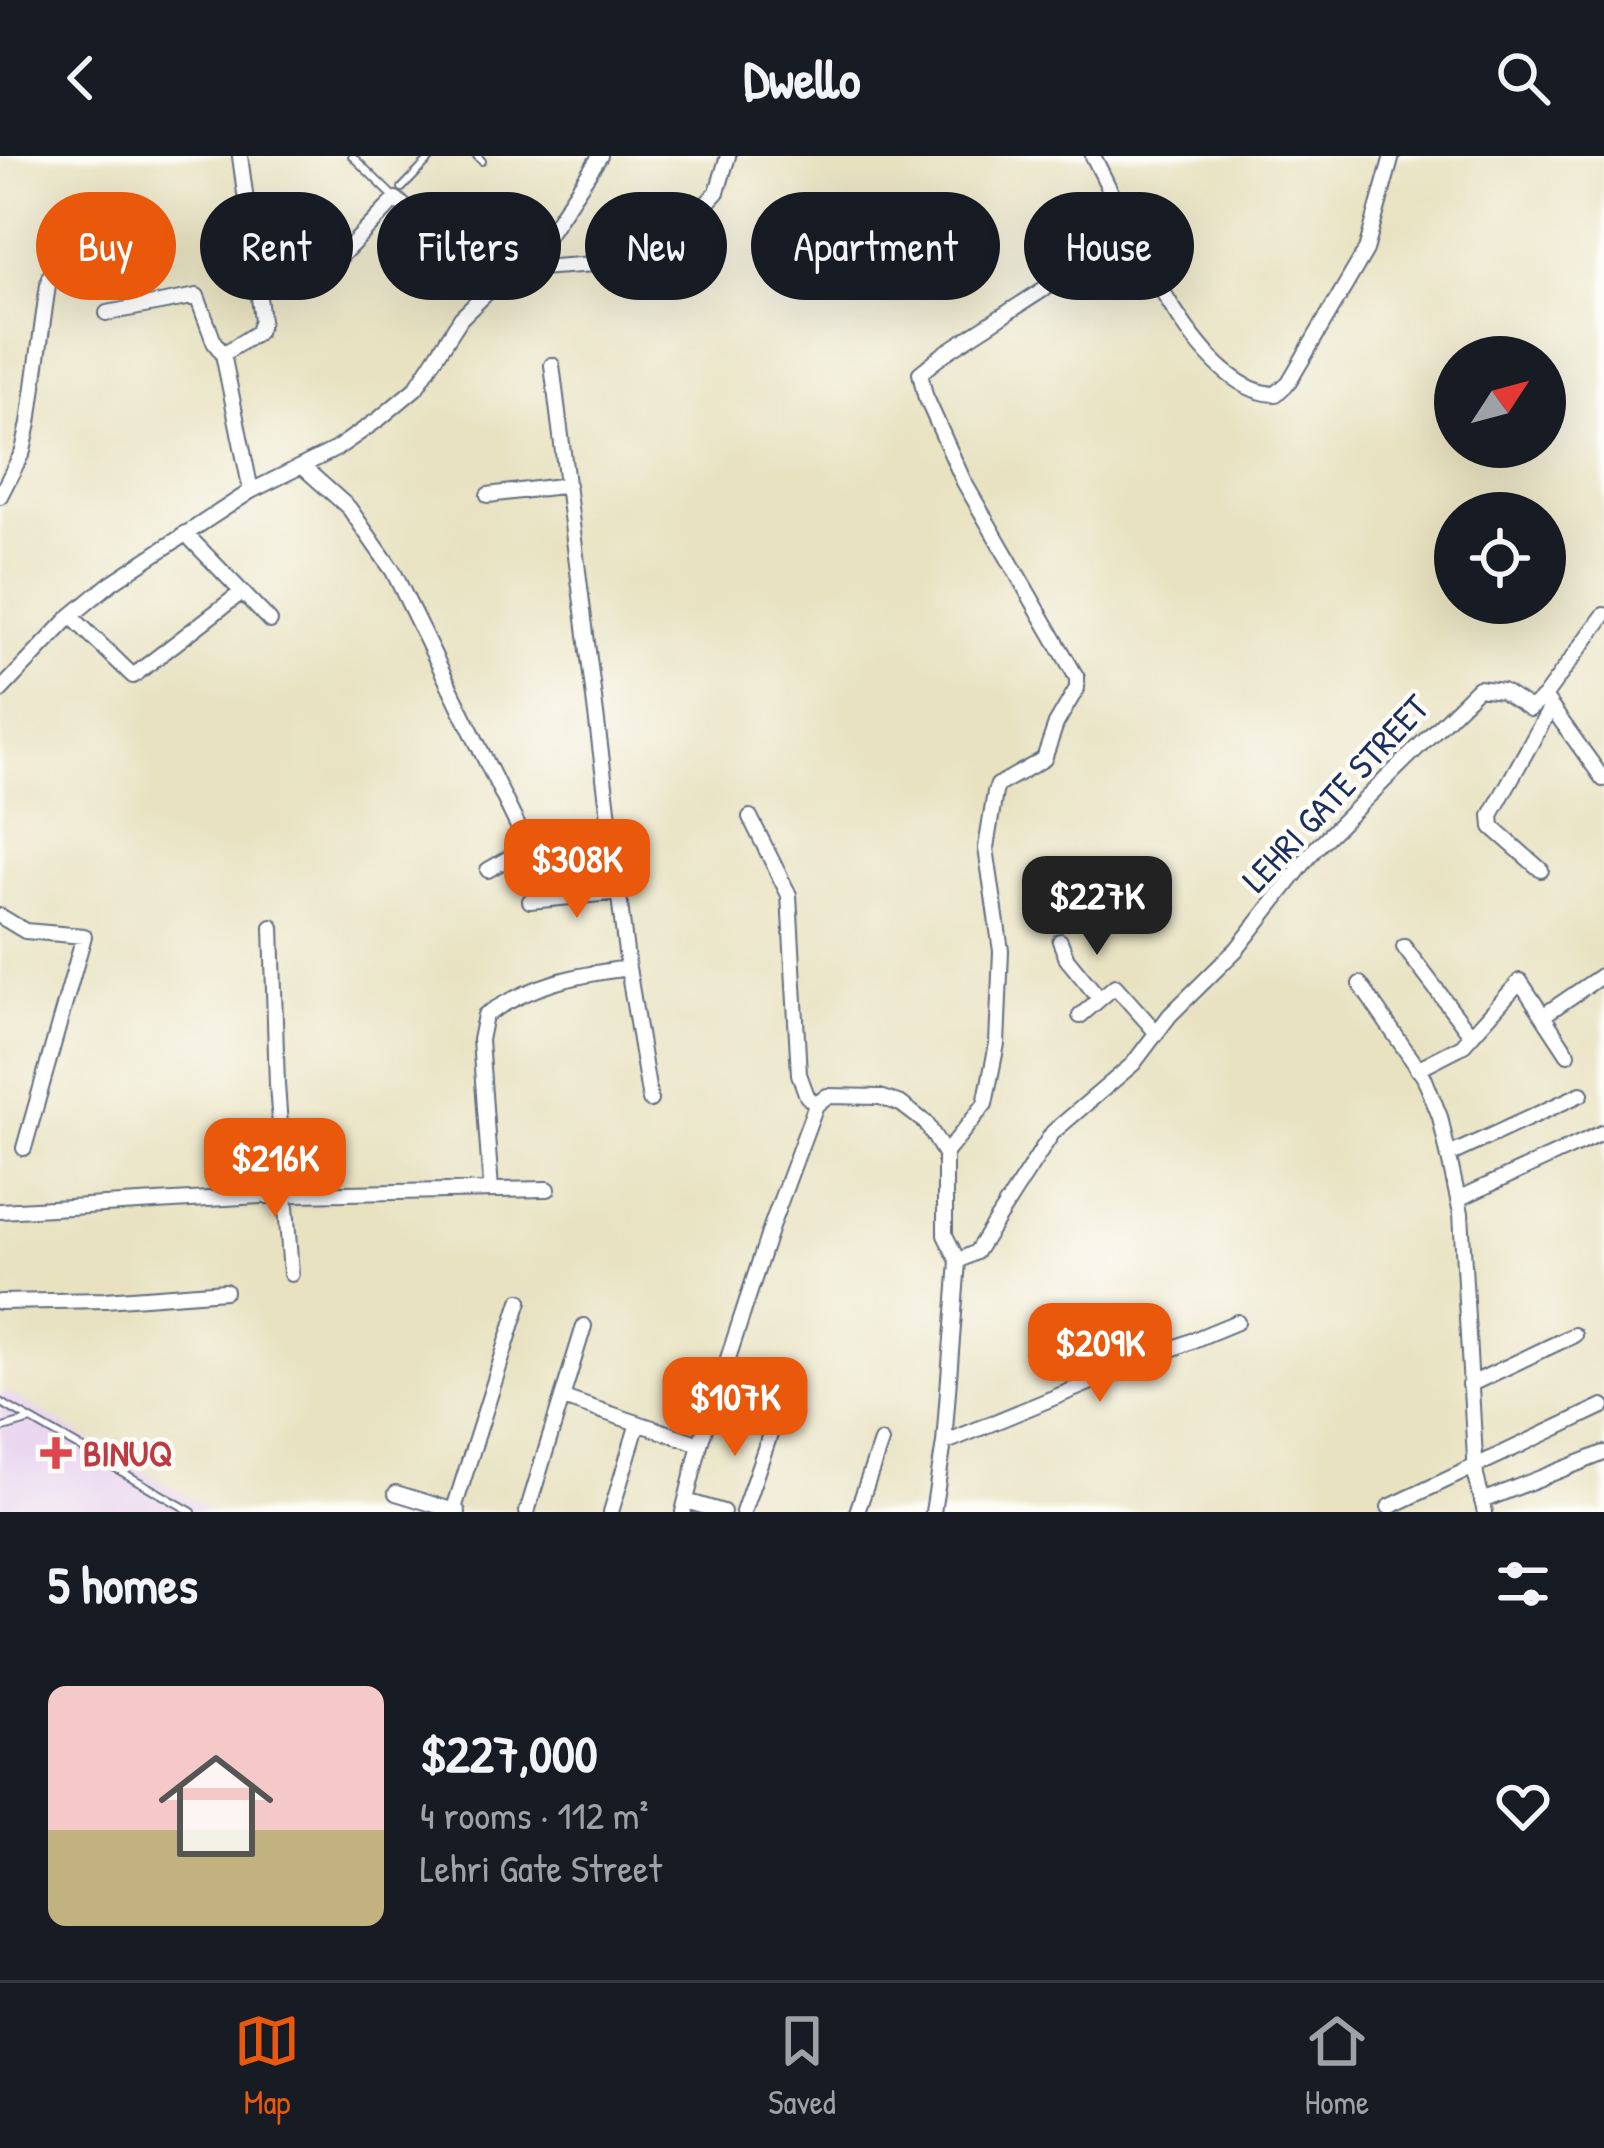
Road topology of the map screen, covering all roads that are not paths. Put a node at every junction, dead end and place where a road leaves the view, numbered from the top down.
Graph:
1 (240, 156) edge
2 (352, 156) edge
3 (433, 156) edge
4 (600, 156) edge
5 (728, 156) edge
6 (1093, 156) edge
7 (1392, 156) edge
8 (397, 192) edge
9 (401, 192) edge
10 (1111, 192) edge
11 (561, 215) edge
12 (377, 217) edge
13 (353, 243) edge
14 (561, 266) edge
15 (46, 300) edge
16 (479, 300) edge
17 (1025, 300) edge
18 (1170, 300) edge
19 (106, 313) dead end
20 (223, 354) junction
21 (552, 365) dead end
22 (303, 467) junction
23 (568, 485) junction
24 (251, 491) junction
25 (488, 495) dead end
26 (0, 496) edge
27 (185, 533) junction
28 (242, 592) junction
29 (1604, 615) edge
30 (71, 616) junction
31 (270, 621) dead end
32 (0, 691) edge
33 (1547, 702) junction
34 (1603, 779) edge
35 (750, 817) dead end
36 (488, 870) dead end
37 (1541, 870) dead end
38 (620, 892) junction
39 (530, 901) dead end
40 (0, 916) edge
41 (272, 927) dead end
42 (1060, 941) dead end
43 (1404, 947) dead end
44 (628, 968) junction
45 (1604, 974) edge
46 (1360, 984) dead end
47 (1100, 998) junction
48 (1544, 1015) junction
49 (1080, 1016) dead end
50 (1157, 1033) junction
51 (1472, 1035) junction
52 (1568, 1054) dead end
53 (1418, 1069) junction
54 (1581, 1094) dead end
55 (650, 1100) dead end
56 (816, 1105) junction
57 (1604, 1132) edge
58 (24, 1148) dead end
59 (945, 1154) junction
60 (1449, 1155) junction
61 (548, 1189) dead end
62 (490, 1190) junction
63 (287, 1195) junction
64 (1458, 1199) junction
65 (0, 1211) edge
66 (958, 1261) junction
67 (291, 1274) dead end
68 (225, 1291) dead end
69 (520, 1301) dead end
70 (0, 1302) edge
71 (1237, 1322) dead end
72 (584, 1326) dead end
73 (1574, 1335) dead end
74 (1469, 1385) junction
75 (563, 1398) junction
76 (0, 1402) edge
77 (1603, 1406) edge
78 (32, 1420) junction
79 (638, 1423) junction
80 (774, 1423) dead end
81 (0, 1429) edge
82 (881, 1442) dead end
83 (944, 1443) junction
84 (700, 1444) junction
85 (1604, 1453) edge
86 (1476, 1468) junction
87 (396, 1493) dead end
88 (684, 1506) edge
89 (1484, 1506) edge
90 (1389, 1507) dead end
91 (192, 1512) edge
92 (455, 1512) edge
93 (527, 1512) edge
94 (611, 1512) edge
95 (723, 1512) edge
96 (743, 1512) edge
97 (857, 1512) edge
98 (933, 1512) edge

1 - 20 street
2 - 8 lane
3 - 9 lane
4 - 11 street
5 - 14 street
6 - 10 street
7 - 18 street
12 - 13 street
15 - 26 street
16 - 22 street
17 - 59 street
19 - 20 street
20 - 24 street
21 - 23 street
22 - 24 street
22 - 36 street
23 - 25 street
23 - 38 street
24 - 27 street
27 - 28 street
27 - 30 street
28 - 30 street
28 - 31 street
29 - 33 street
30 - 32 street
33 - 34 street
33 - 37 street
33 - 50 street, LEHRI GATE STREET
35 - 56 street
38 - 39 street
38 - 44 street
40 - 58 street
41 - 63 street
42 - 47 street
43 - 51 street
44 - 55 street
44 - 62 street
45 - 48 street
46 - 53 street
47 - 49 street
47 - 50 street
48 - 51 street
48 - 52 street
50 - 66 street, LEHRI GATE STREET
51 - 53 street
53 - 60 street
54 - 60 street
56 - 59 street
56 - 84 street
57 - 64 street
59 - 66 street
60 - 64 street
61 - 62 street
62 - 63 street
63 - 65 street
63 - 67 street
64 - 74 street
66 - 83 street
68 - 70 street
69 - 92 street
71 - 83 street
72 - 75 street
73 - 74 street
74 - 86 street
75 - 79 street
75 - 93 street
76 - 78 lane
77 - 86 street
78 - 81 lane
78 - 91 lane
79 - 84 street
79 - 94 street
80 - 96 street
82 - 97 street
83 - 98 street
84 - 88 street
85 - 89 street
86 - 89 street
86 - 90 street
87 - 92 street
88 - 95 street

